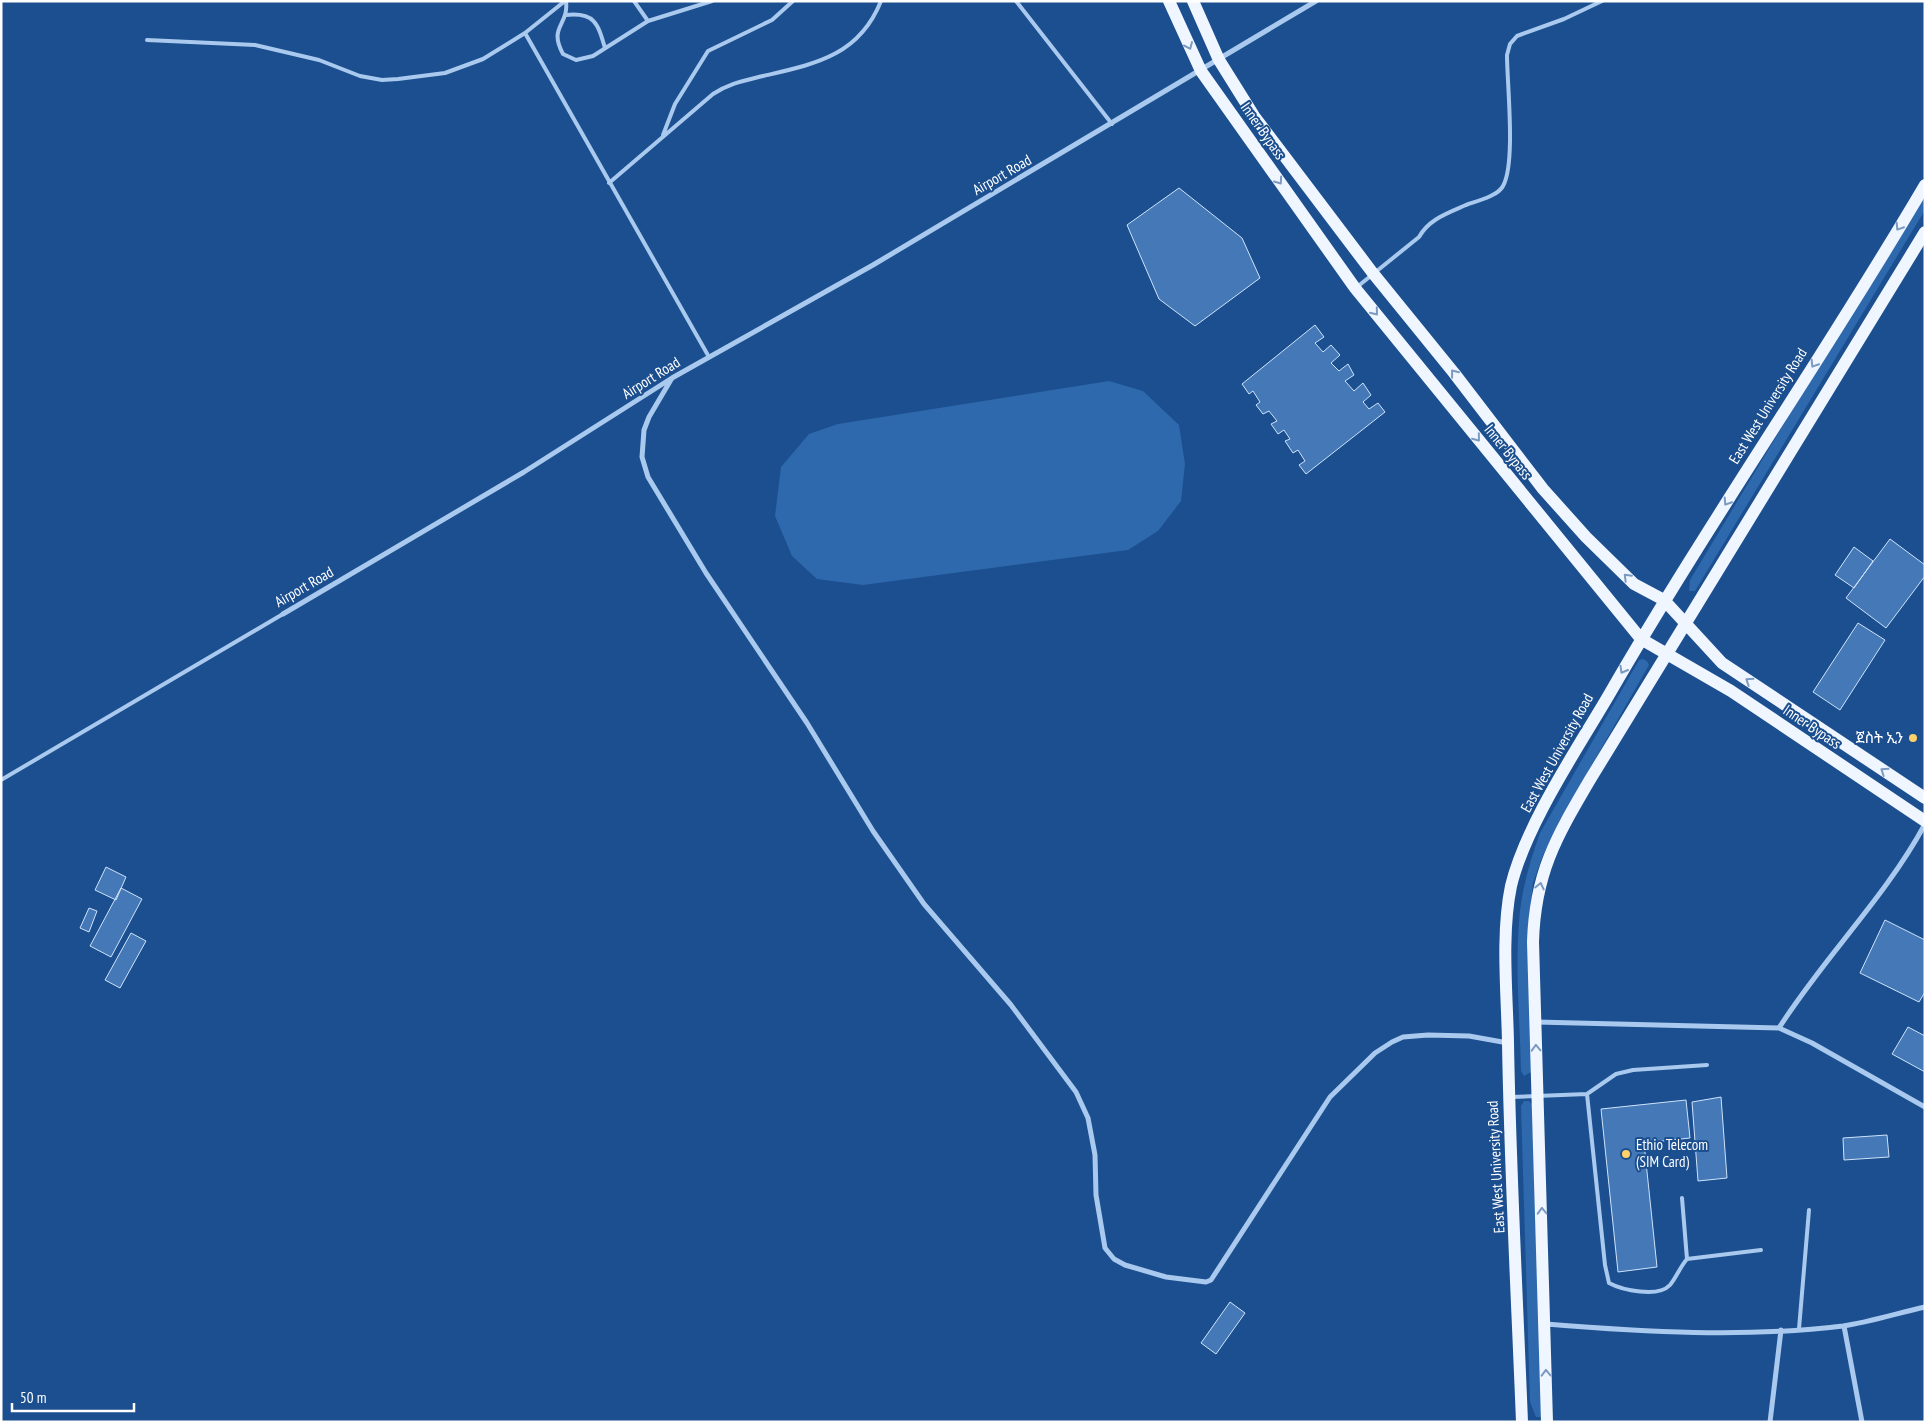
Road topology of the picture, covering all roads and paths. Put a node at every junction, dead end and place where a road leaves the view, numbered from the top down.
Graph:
1 (566, 1) edge
2 (634, 1) edge
3 (712, 1) edge
4 (793, 1) edge
5 (881, 1) edge
6 (1016, 1) edge
7 (1169, 1) edge
8 (1194, 1) edge
9 (1316, 1) edge
10 (1602, 1) edge
11 (566, 15) junction
12 (648, 21) junction
13 (525, 32) junction
14 (147, 40) dead end
15 (605, 48) junction
16 (1219, 60) junction
17 (1201, 71) junction
18 (1112, 124) junction
19 (662, 137) junction
20 (609, 183) junction
21 (1925, 185) edge
22 (1925, 232) edge
23 (1372, 272) junction
24 (1356, 288) junction
25 (709, 357) junction
26 (672, 378) junction
27 (1664, 600) junction
28 (283, 614) joint
29 (1685, 625) junction
30 (1641, 639) junction
31 (1667, 655) junction
32 (1, 780) edge
33 (1925, 798) edge
34 (1925, 823) edge
35 (1536, 1022) junction
36 (1778, 1028) junction
37 (1508, 1044) junction
38 (1707, 1065) dead end
39 (1587, 1094) junction
40 (1538, 1096) junction
41 (1509, 1097) junction
42 (1925, 1108) edge
43 (1682, 1198) dead end
44 (1809, 1210) dead end
45 (1761, 1250) dead end
46 (1687, 1259) junction
47 (1925, 1307) edge
48 (1545, 1324) junction
49 (1844, 1326) junction
50 (1799, 1328) junction
51 (1781, 1330) junction
52 (1522, 1422) edge
53 (1547, 1422) edge
54 (1770, 1422) edge
55 (1862, 1422) edge

1 - 11 lane
1 - 13 lane
2 - 12 lane
3 - 12 lane
4 - 19 lane
5 - 19 lane
6 - 18 lane
7 -> 17 main road, Inner Bypass
8 - 16 main road, Inner Bypass
9 - 16 street, Airport Road
10 - 23 lane
11 - 15 lane
11 - 15 lane
12 - 15 lane
13 - 14 lane
13 - 20 lane
16 - 17 street, Airport Road
16 - 23 main road, Inner Bypass
17 - 18 street, Airport Road
17 -> 24 main road, Inner Bypass
18 - 25 street, Airport Road
19 - 20 lane
20 - 25 lane
21 -> 27 main road, East West University Road
22 - 29 main road
23 - 24 lane
27 -> 23 main road, Inner Bypass
24 -> 30 main road, Inner Bypass
25 - 26 street, Airport Road
26 - 28 street, Airport Road
26 - 37 street
27 - 29 main road, Inner Bypass
27 - 30 main road, East West University Road
28 - 32 lane, Airport Road
29 - 31 main road
33 -> 29 main road, Inner Bypass
30 - 31 main road, Inner Bypass
30 -> 37 main road, East West University Road
31 - 34 main road, Inner Bypass
35 -> 31 main road
34 - 36 street
35 - 36 street
40 -> 35 main road
36 - 42 street
37 - 41 main road, East West University Road
38 - 39 lane
39 - 40 lane
39 - 46 lane
40 - 41 lane
48 -> 40 main road
41 - 52 main road, East West University Road
43 - 46 lane
44 - 50 lane
45 - 46 lane
47 - 49 street
48 - 51 street
53 -> 48 main road
49 - 50 street
49 - 55 street
50 - 51 street
51 - 54 street

